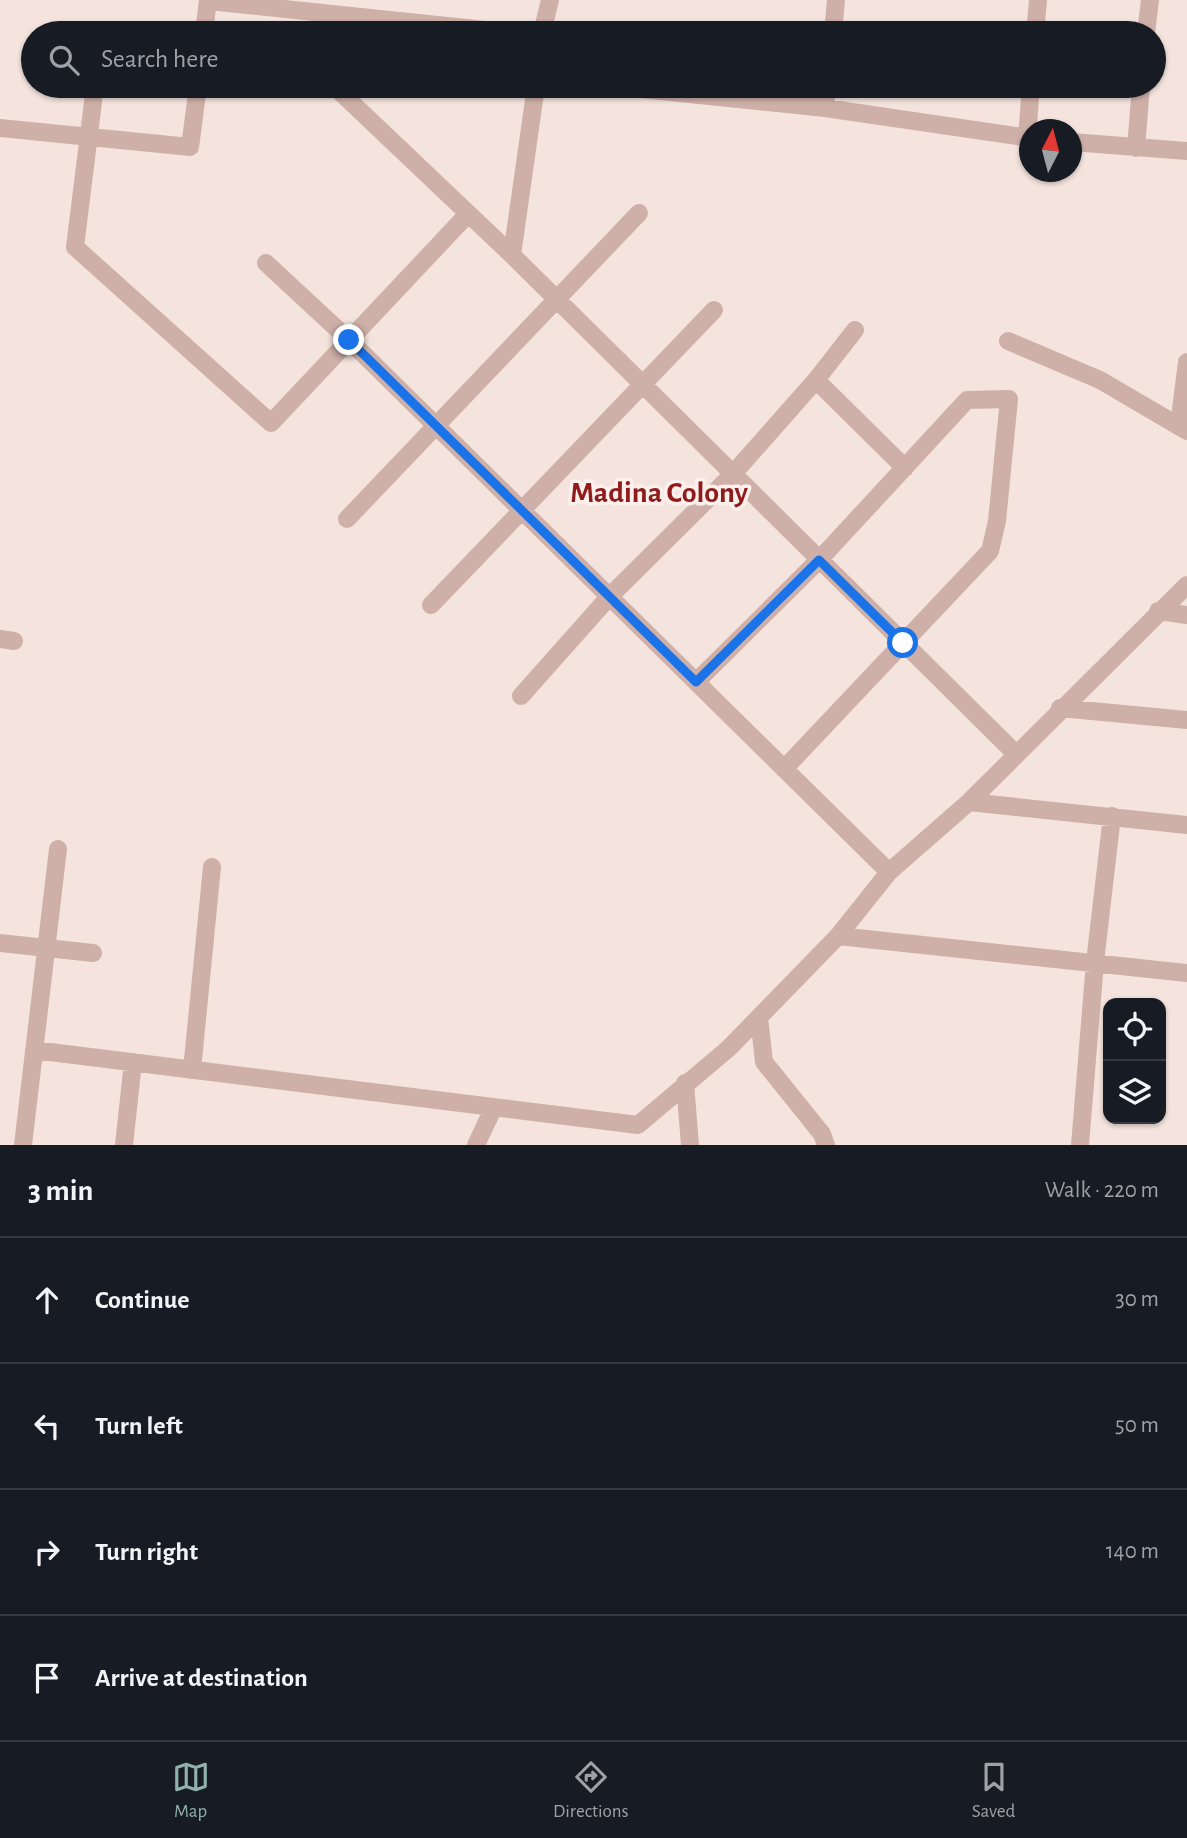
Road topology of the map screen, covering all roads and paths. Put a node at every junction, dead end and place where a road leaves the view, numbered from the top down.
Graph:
1 (208, 0) edge
2 (550, 0) edge
3 (836, 0) edge
4 (1038, 0) edge
5 (1150, 0) edge
6 (205, 21) edge
7 (404, 21) edge
8 (544, 21) edge
9 (834, 21) edge
10 (1036, 21) edge
11 (1147, 21) edge
12 (94, 98) edge
13 (197, 98) edge
14 (346, 98) edge
15 (534, 98) edge
16 (728, 98) edge
17 (826, 98) edge
18 (1030, 98) edge
19 (1140, 98) edge
20 (825, 108) junction
21 (1029, 119) edge
22 (0, 128) edge
23 (1019, 136) edge
24 (89, 138) junction
25 (1082, 143) edge
26 (1136, 148) junction
27 (1187, 151) edge
28 (639, 213) dead end
29 (467, 215) junction
30 (512, 255) junction
31 (266, 263) dead end
32 (557, 303) junction
33 (714, 310) dead end
34 (855, 330) dead end
35 (349, 340) junction
36 (1008, 341) dead end
37 (1187, 362) edge
38 (816, 380) junction
39 (643, 387) junction
40 (435, 425) junction
41 (1183, 428) edge
42 (905, 468) junction
43 (732, 475) junction
44 (522, 511) junction
45 (347, 519) dead end
46 (819, 560) junction
47 (1187, 584) edge
48 (609, 597) junction
49 (431, 605) dead end
50 (1158, 611) junction
51 (1187, 615) edge
52 (903, 643) junction
53 (696, 682) junction
54 (521, 696) dead end
55 (1060, 708) junction
56 (1187, 720) edge
57 (1016, 754) junction
58 (784, 769) junction
59 (969, 802) junction
60 (1112, 816) junction
61 (1187, 825) edge
62 (58, 849) dead end
63 (212, 867) dead end
64 (889, 872) junction
65 (838, 936) junction
66 (0, 943) edge
67 (46, 948) junction
68 (93, 953) dead end
69 (1095, 962) junction
70 (1187, 973) edge
71 (759, 1017) junction
72 (34, 1050) junction
73 (133, 1062) junction
74 (192, 1070) junction
75 (685, 1083) junction
76 (494, 1107) junction
77 (23, 1145) edge
78 (124, 1145) edge
79 (476, 1145) edge
80 (690, 1145) edge
81 (826, 1145) edge
82 (1080, 1145) edge

1 - 6 street
1 - 7 street
2 - 8 street
3 - 9 street
4 - 10 street
5 - 11 street
12 - 24 street
13 - 24 street
14 - 29 street
15 - 30 street
16 - 20 street
17 - 20 street
18 - 21 street
19 - 26 street
20 - 23 street
22 - 24 street
24 - 35 street
25 - 26 street
26 - 27 street
28 - 32 street
29 - 30 street
29 - 35 street
30 - 32 street
31 - 35 street
32 - 39 street
32 - 40 street
33 - 39 street
34 - 38 street
35 - 40 street
36 - 41 street
37 - 41 street
38 - 42 street
38 - 43 street
39 - 43 street
39 - 44 street
40 - 44 street
40 - 45 street
42 - 46 street
42 - 52 street
43 - 46 street
43 - 48 street
44 - 48 street
44 - 49 street
46 - 52 street
46 - 53 street
47 - 50 street
48 - 53 street
48 - 54 street
50 - 51 street
50 - 55 street
52 - 57 street
52 - 58 street
53 - 58 street
55 - 56 street
55 - 57 street
57 - 59 street
58 - 64 street
59 - 60 street
59 - 64 street
60 - 61 street
60 - 69 street
62 - 67 street
63 - 74 street
64 - 65 street
65 - 69 street
65 - 71 street
66 - 67 street
67 - 68 street
67 - 72 street
69 - 70 street
69 - 82 street
71 - 75 street
71 - 81 street
72 - 73 street
72 - 77 street
73 - 74 street
73 - 78 street
74 - 76 street
75 - 76 street
75 - 80 street
76 - 79 street

